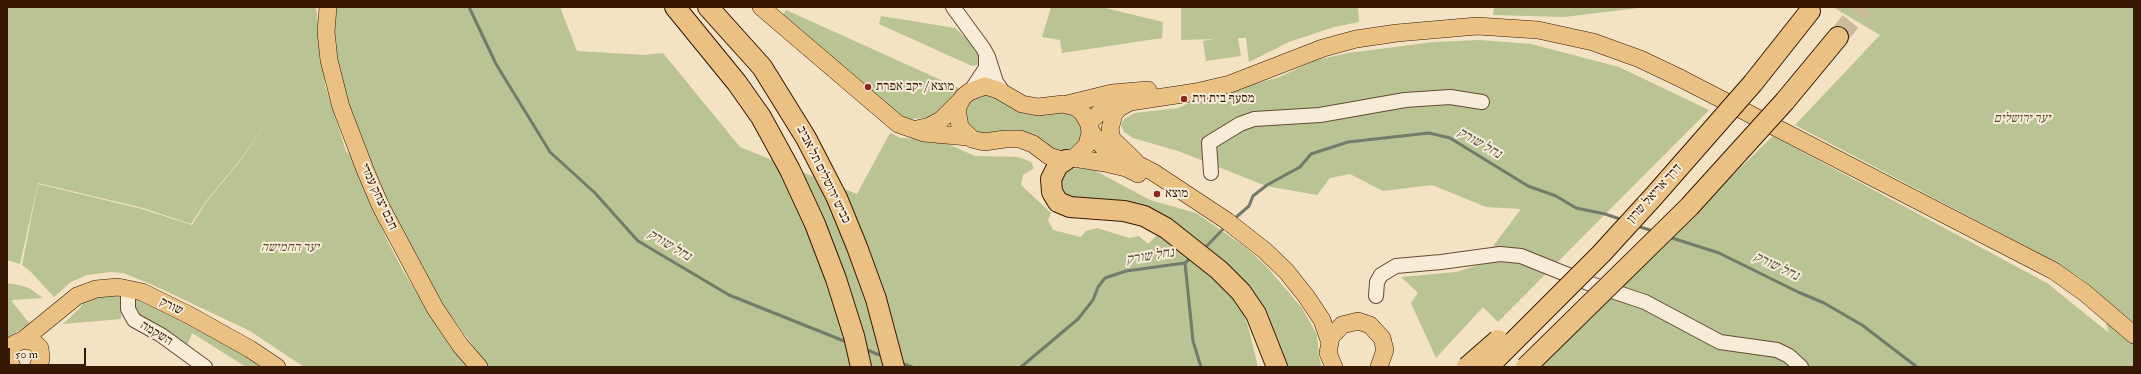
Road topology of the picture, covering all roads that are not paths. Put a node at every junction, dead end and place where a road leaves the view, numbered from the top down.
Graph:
1 (328, 7) edge
2 (674, 7) edge
3 (708, 7) edge
4 (761, 7) edge
5 (953, 7) edge
6 (1810, 11) dead end
7 (1838, 37) tunnel mouth
8 (983, 48) junction
9 (1263, 72) junction
10 (972, 89) junction
11 (1005, 95) junction
12 (1154, 98) junction
13 (960, 101) junction
14 (1482, 102) dead end
15 (1067, 104) junction
16 (910, 129) junction
17 (1090, 129) junction
18 (968, 137) junction
19 (1070, 159) junction
20 (1135, 161) junction
21 (1211, 173) dead end
22 (1191, 198) junction
23 (1601, 254) junction
24 (128, 289) junction
25 (1306, 296) junction
26 (1376, 296) dead end
27 (60, 310) junction
28 (1350, 322) junction
29 (2134, 335) edge
30 (23, 340) junction
31 (1329, 340) junction
32 (1385, 346) junction
33 (40, 362) edge
34 (10, 364) edge
35 (205, 367) edge
36 (277, 367) edge
37 (479, 367) edge
38 (861, 367) edge
39 (894, 367) edge
40 (1277, 367) edge
41 (1334, 367) edge
42 (1379, 367) edge
43 (1392, 367) edge
44 (1467, 367) edge
45 (1488, 367) edge
46 (1526, 367) edge
47 (1801, 367) edge

1 - 37 main road, חכם יצחק עמדי
2 - 38 highway
3 - 39 highway, כביש ירושלים תל אביב
4 - 16 main road
5 - 8 street
6 - 23 highway, דרך אריאל שרון, bridge
7 - 46 highway, bridge
8 - 10 street
8 - 11 street
9 - 12 main road
9 - 15 main road
9 - 29 main road
10 - 11 main road
10 - 13 main road
11 - 15 main road
12 - 17 main road
12 - 20 main road
13 - 16 main road
13 - 18 main road
14 - 21 street
15 - 17 main road
16 - 18 main road
17 - 19 main road
17 - 20 main road
18 - 19 main road
19 - 22 main road
19 - 40 highway
20 - 22 main road
22 - 25 main road
23 - 44 highway, bridge
23 - 45 highway, דרך אריאל שרון, bridge
24 - 27 main road, שורק
24 - 35 street, השקמה
24 - 36 main road, שורק
25 - 28 main road
25 - 31 main road
26 - 47 street
27 - 30 main road, שורק
27 - 33 main road, שורק
28 - 31 main road
28 - 32 main road
30 - 33 main road
30 - 34 main road, שורק
31 - 41 main road
32 - 42 main road
32 - 43 main road

